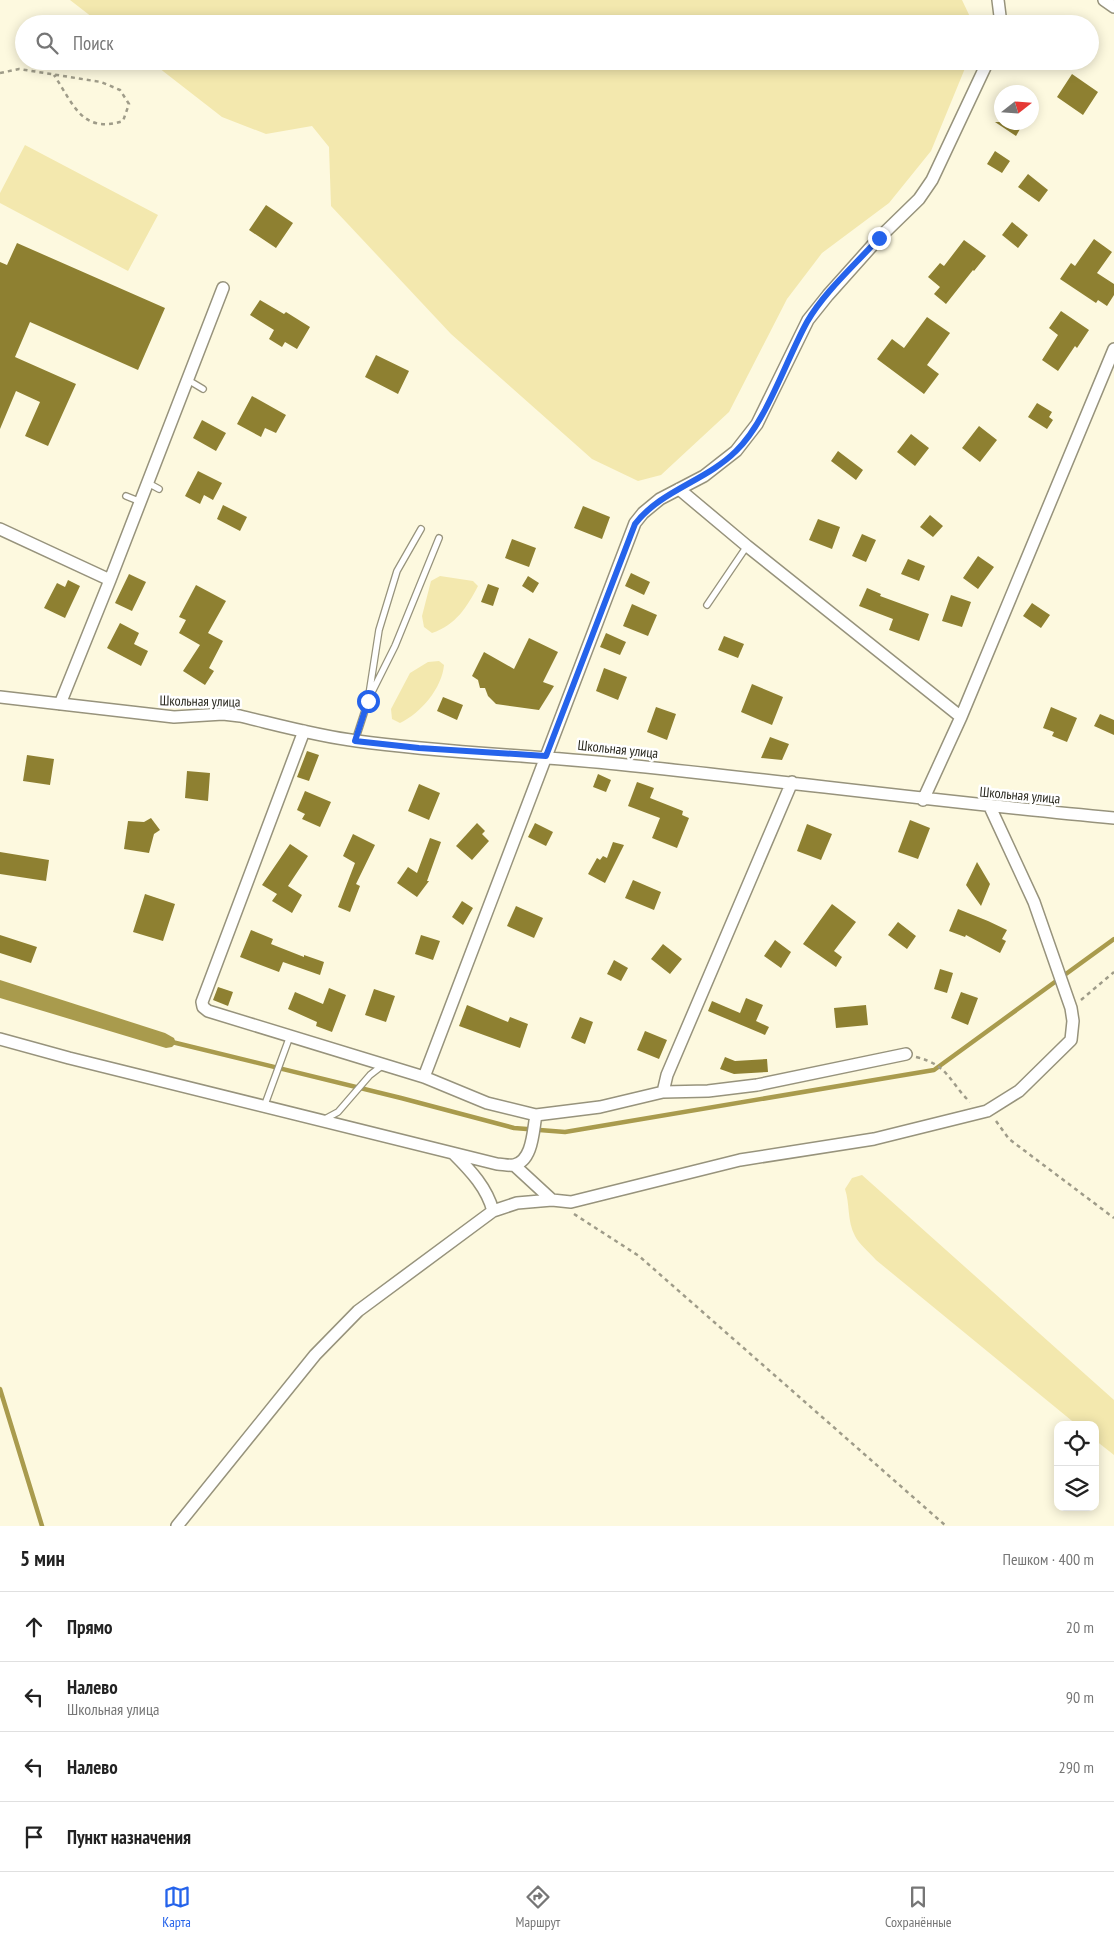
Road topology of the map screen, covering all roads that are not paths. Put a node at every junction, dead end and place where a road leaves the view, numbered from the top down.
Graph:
1 (998, 0) edge
2 (1104, 0) edge
3 (1114, 7) edge
4 (1000, 15) edge
5 (984, 70) edge
6 (223, 288) dead end
7 (1114, 349) edge
8 (188, 380) junction
9 (203, 389) dead end
10 (148, 483) junction
11 (159, 489) dead end
12 (679, 489) junction
13 (126, 496) dead end
14 (141, 502) junction
15 (0, 529) edge
16 (421, 529) dead end
17 (439, 538) dead end
18 (747, 546) junction
19 (110, 580) junction
20 (707, 605) dead end
21 (0, 698) edge
22 (368, 701) junction
23 (60, 704) junction
24 (961, 717) junction
25 (304, 731) junction
26 (355, 741) junction
27 (546, 756) junction
28 (792, 782) junction
29 (923, 800) junction
30 (990, 807) junction
31 (1114, 818) edge
32 (290, 1036) junction
33 (0, 1039) edge
34 (906, 1054) road end
35 (384, 1065) junction
36 (424, 1077) junction
37 (663, 1092) junction
38 (264, 1107) junction
39 (536, 1115) junction
40 (318, 1120) junction
41 (452, 1153) junction
42 (514, 1165) junction
43 (552, 1200) junction
44 (493, 1212) junction
45 (177, 1526) edge

1 - 4 street
2 - 3 street
5 - 12 street
6 - 8 street
7 - 24 street
8 - 9 lane
8 - 10 street
10 - 11 lane
10 - 14 street
12 - 18 street
12 - 27 street
13 - 14 lane
14 - 19 street
15 - 19 street
16 - 22 lane
17 - 22 lane
18 - 20 lane
18 - 24 street
19 - 23 street
21 - 23 street, Школьная улица
22 - 26 lane
23 - 25 street, Школьная улица
24 - 29 street
25 - 26 street, Школьная улица
25 - 32 street
26 - 27 street, Школьная улица
27 - 28 street, Школьная улица
27 - 36 street
28 - 29 street, Школьная улица
28 - 37 street
29 - 30 street, Школьная улица
30 - 31 street, Школьная улица
30 - 43 street
32 - 35 street
32 - 38 lane
33 - 38 street
34 - 37 street
35 - 36 street
35 - 40 lane
36 - 39 street
37 - 39 street
38 - 40 street
39 - 42 street
40 - 41 street
41 - 42 street
41 - 44 street
42 - 43 street
43 - 44 street
44 - 45 street

